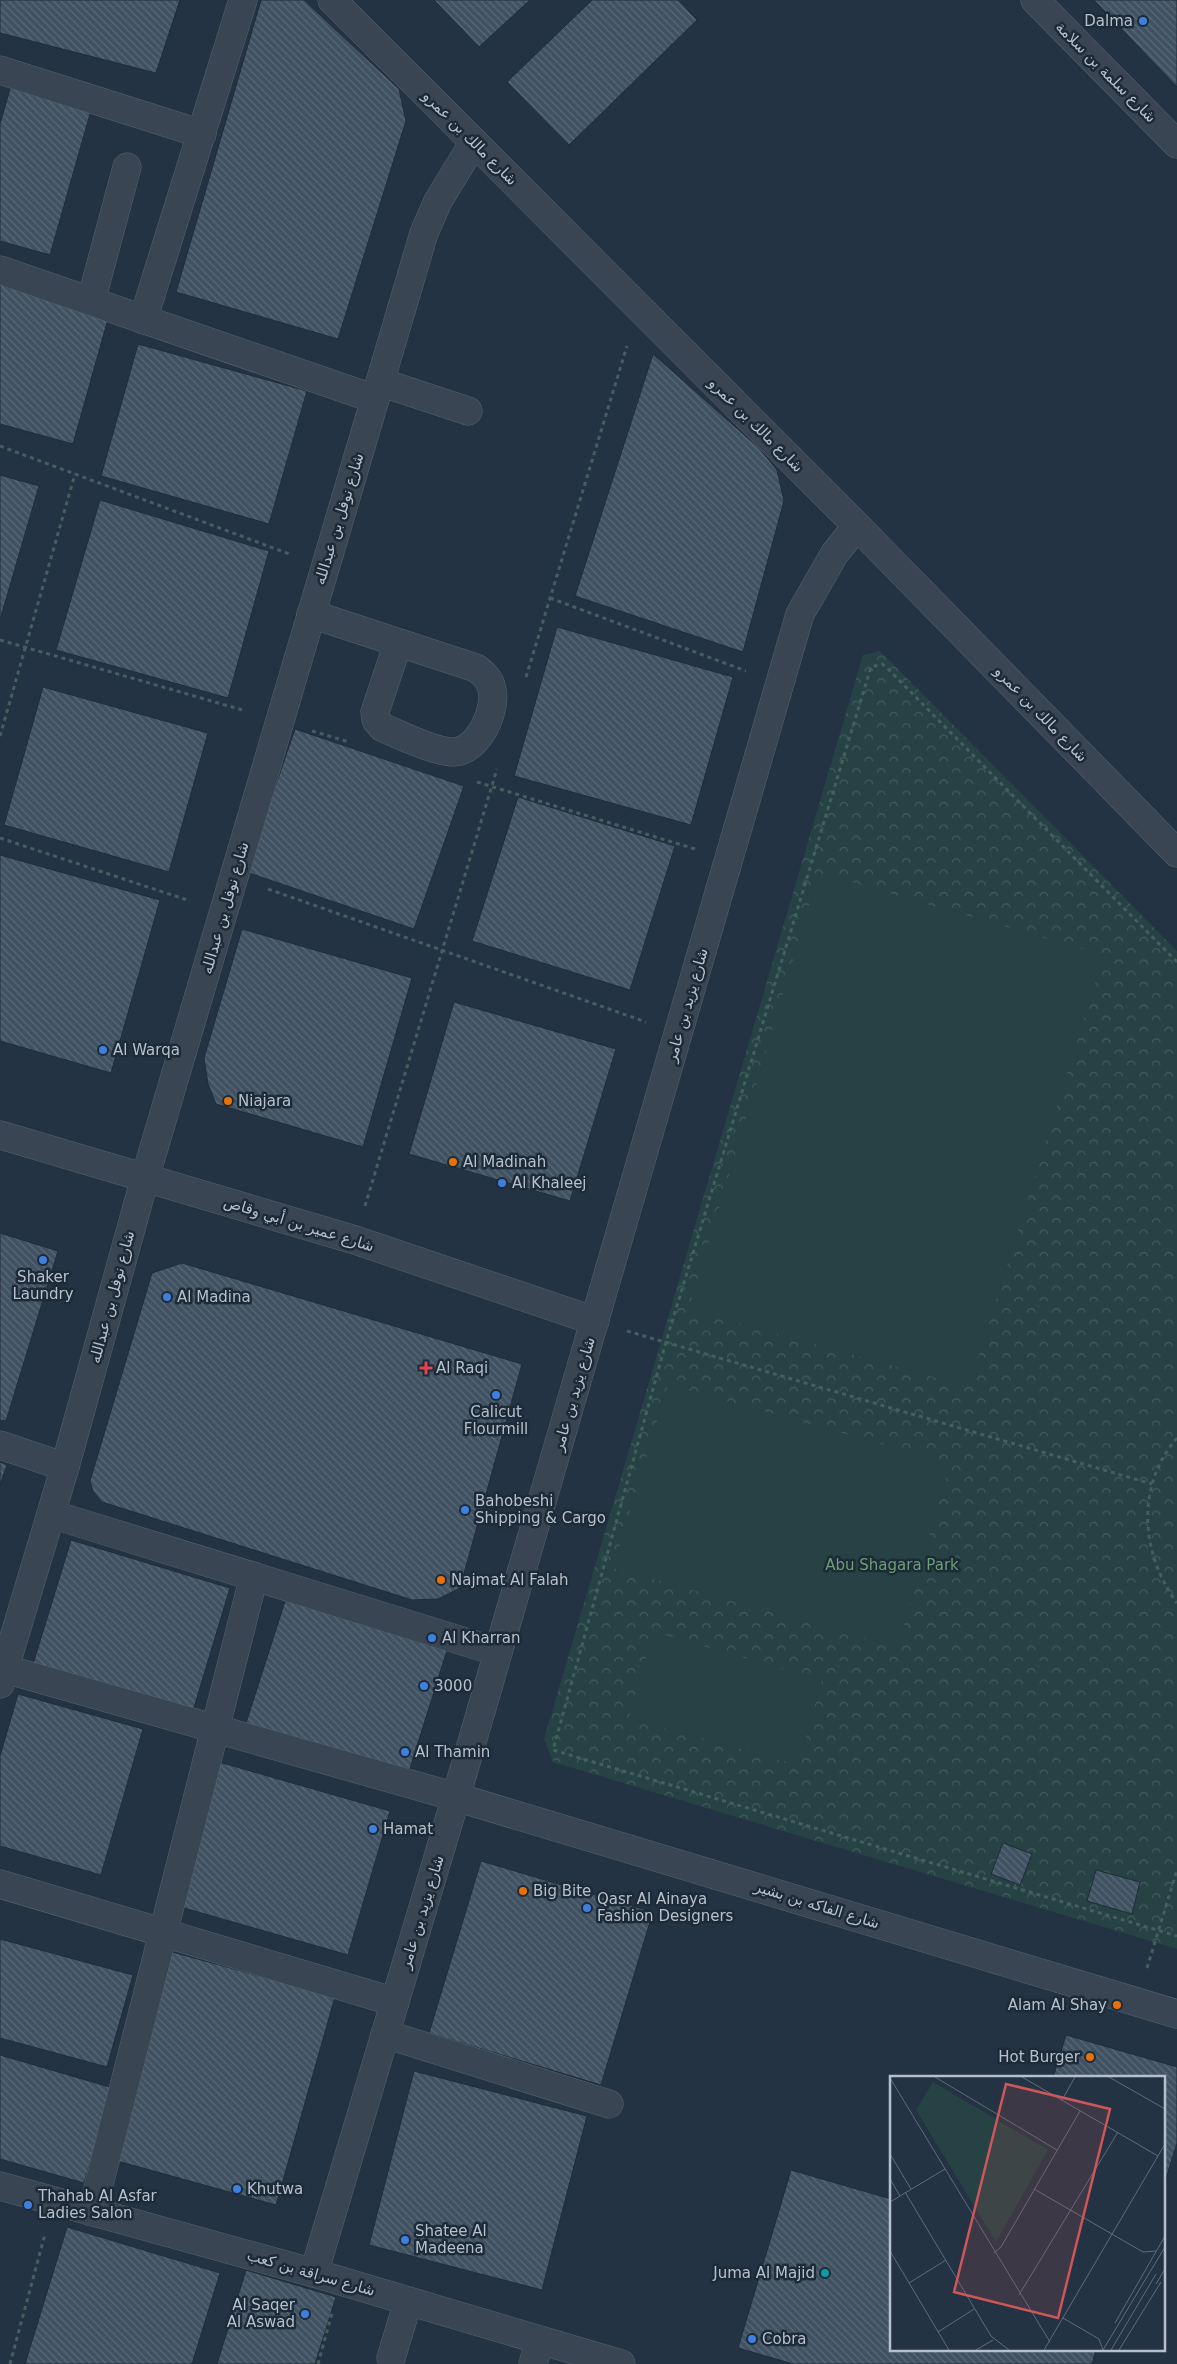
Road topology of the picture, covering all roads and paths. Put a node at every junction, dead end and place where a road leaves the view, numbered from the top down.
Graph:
1 (243, 0) edge
2 (332, 0) edge
3 (1035, 0) edge
4 (0, 70) edge
5 (202, 134) junction
6 (474, 142) junction
7 (1177, 144) edge
8 (127, 167) dead end
9 (0, 270) edge
10 (91, 301) junction
11 (638, 307) junction
12 (143, 320) junction
13 (377, 390) junction
14 (468, 411) dead end
15 (0, 446) edge
16 (75, 474) junction
17 (857, 526) junction
18 (325, 567) junction
19 (550, 598) junction
20 (311, 614) junction
21 (0, 640) edge
22 (398, 643) junction
23 (26, 648) junction
24 (524, 683) dead end
25 (781, 684) junction
26 (279, 721) junction
27 (0, 736) edge
28 (353, 744) dead end
29 (498, 768) dead end
30 (473, 781) dead end
31 (492, 787) junction
32 (0, 838) edge
33 (1177, 853) edge
34 (729, 860) junction
35 (234, 878) junction
36 (224, 912) junction
37 (443, 950) junction
38 (1177, 962) edge
39 (679, 1034) junction
40 (0, 1135) edge
41 (145, 1178) junction
42 (355, 1240) junction
43 (595, 1321) junction
44 (666, 1342) junction
45 (1177, 1438) edge
46 (0, 1446) edge
47 (65, 1467) junction
48 (1152, 1484) junction
49 (51, 1514) junction
50 (254, 1576) junction
51 (1177, 1603) edge
52 (8, 1629) edge
53 (498, 1652) junction
54 (2, 1677) edge
55 (216, 1729) junction
56 (456, 1797) junction
57 (1177, 1870) edge
58 (0, 1884) edge
59 (1159, 1930) junction
60 (164, 1933) junction
61 (1177, 1936) edge
62 (395, 2002) junction
63 (1137, 2002) junction
64 (1177, 2014) edge
65 (385, 2034) junction
66 (609, 2104) dead end
67 (0, 2186) edge
68 (54, 2201) junction
69 (92, 2212) junction
70 (314, 2273) junction
71 (340, 2281) junction
72 (408, 2302) junction
73 (536, 2352) edge
74 (391, 2358) dead end
75 (10, 2364) edge
76 (318, 2364) edge
77 (621, 2364) edge

1 - 5 street
2 - 6 street, شارع مالك بن عمرو
3 - 7 street, شارع سلمة بن سلامة
4 - 5 street
5 - 12 street
6 - 11 street, شارع مالك بن عمرو
6 - 13 street, شارع نوفل بن عبدالله
8 - 10 street
9 - 10 street
10 - 12 street
11 - 17 street, شارع مالك بن عمرو
11 - 19 path
12 - 13 street
13 - 14 street
13 - 18 street, شارع نوفل بن عبدالله
15 - 16 path
16 - 18 path
16 - 23 path
17 - 25 street, شارع يزيد بن عامر
17 - 33 street, شارع مالك بن عمرو
18 - 20 street, شارع نوفل بن عبدالله
19 - 24 path
19 - 25 path
20 - 22 street
20 - 26 street, شارع نوفل بن عبدالله
21 - 23 path
22 - 22 street
23 - 26 path
23 - 27 path
25 - 34 street, شارع يزيد بن عامر
26 - 28 path
26 - 35 street, شارع نوفل بن عبدالله
29 - 31 path
30 - 31 path
31 - 34 path
31 - 37 path
32 - 36 path
34 - 39 street, شارع يزيد بن عامر
35 - 36 street, شارع نوفل بن عبدالله
35 - 37 path
36 - 41 street, شارع نوفل بن عبدالله
37 - 39 path
37 - 42 path
38 - 44 path
39 - 43 street, شارع يزيد بن عامر
40 - 41 street, شارع عمير بن أبي وقاص
41 - 42 street, شارع عمير بن أبي وقاص
41 - 47 street, شارع نوفل بن عبدالله
42 - 43 street, شارع عمير بن أبي وقاص
43 - 44 path
43 - 53 street, شارع يزيد بن عامر
44 - 48 path
44 - 59 path
45 - 48 path
46 - 47 street
47 - 49 street, شارع نوفل بن عبدالله
48 - 51 path
49 - 50 street
49 - 52 street, شارع نوفل بن عبدالله
50 - 53 street
50 - 55 street
52 - 54 street, شارع نوفل بن عبدالله
53 - 56 street, شارع يزيد بن عامر
54 - 55 street, شارع الفاكه بن بشير
55 - 56 street, شارع الفاكه بن بشير
55 - 60 street
56 - 62 street, شارع يزيد بن عامر
56 - 63 street, شارع الفاكه بن بشير
57 - 59 path
58 - 60 street
59 - 61 path
59 - 63 path
60 - 62 street
60 - 69 street
62 - 65 street, شارع يزيد بن عامر
63 - 64 street, شارع الفاكه بن بشير
65 - 66 street
65 - 70 street, شارع يزيد بن عامر
67 - 68 street, شارع سراقة بن كعب
68 - 69 street, شارع سراقة بن كعب
68 - 75 path
69 - 70 street, شارع سراقة بن كعب
70 - 71 street, شارع سراقة بن كعب
71 - 72 street, شارع سراقة بن كعب
71 - 76 path
72 - 73 street, شارع سراقة بن كعب
72 - 74 street
73 - 77 street, شارع سراقة بن كعب

